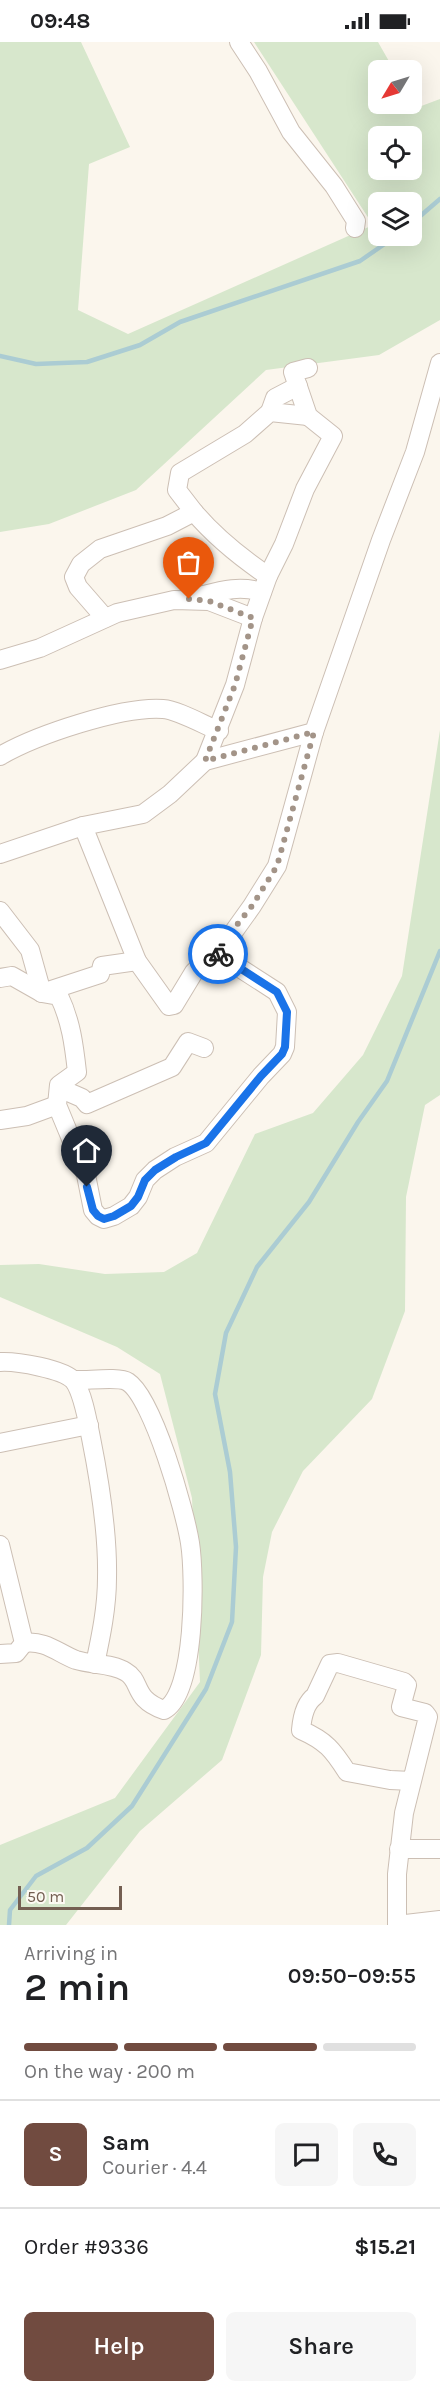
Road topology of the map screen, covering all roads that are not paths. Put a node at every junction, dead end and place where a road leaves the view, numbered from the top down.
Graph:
1 (239, 42) edge
2 (355, 228) dead end
3 (440, 363) edge
4 (308, 368) dead end
5 (298, 386) junction
6 (270, 412) junction
7 (308, 416) junction
8 (194, 512) junction
9 (265, 584) junction
10 (189, 599) junction
11 (105, 618) junction
12 (253, 618) junction
13 (0, 660) edge
14 (219, 731) junction
15 (314, 732) junction
16 (0, 756) edge
17 (205, 761) junction
18 (83, 826) junction
19 (0, 854) edge
20 (0, 911) edge
21 (215, 952) junction
22 (137, 961) junction
23 (0, 978) edge
24 (42, 993) junction
25 (204, 1048) dead end
26 (58, 1096) junction
27 (0, 1119) edge
28 (0, 1362) edge
29 (74, 1380) junction
30 (88, 1425) junction
31 (0, 1443) edge
32 (0, 1545) edge
33 (0, 1576) edge
34 (12, 1591) junction
35 (24, 1643) junction
36 (0, 1654) edge
37 (95, 1664) junction
38 (412, 1781) junction
39 (399, 1849) junction
40 (440, 1849) edge
41 (440, 1920) edge
42 (397, 1925) edge

1 - 2 street
3 - 15 street
4 - 5 street
5 - 6 street
5 - 7 street
6 - 7 street
6 - 8 street
7 - 9 street
8 - 9 street
8 - 11 street
9 - 10 street
9 - 12 street
10 - 11 street
10 - 12 street
11 - 13 street
12 - 14 street
14 - 16 street
14 - 17 street
15 - 17 street
15 - 21 street
17 - 18 street
18 - 19 street
18 - 22 street
20 - 24 street
21 - 22 street
21 - 26 street
22 - 24 street
23 - 24 street
24 - 26 street
25 - 26 street
26 - 27 street
28 - 29 street
29 - 30 street
29 - 37 street
30 - 31 street
30 - 37 street
32 - 34 street
33 - 34 street
34 - 35 street
35 - 36 street
35 - 37 street
38 - 38 street
38 - 39 street
39 - 40 street
39 - 42 street
41 - 42 street

